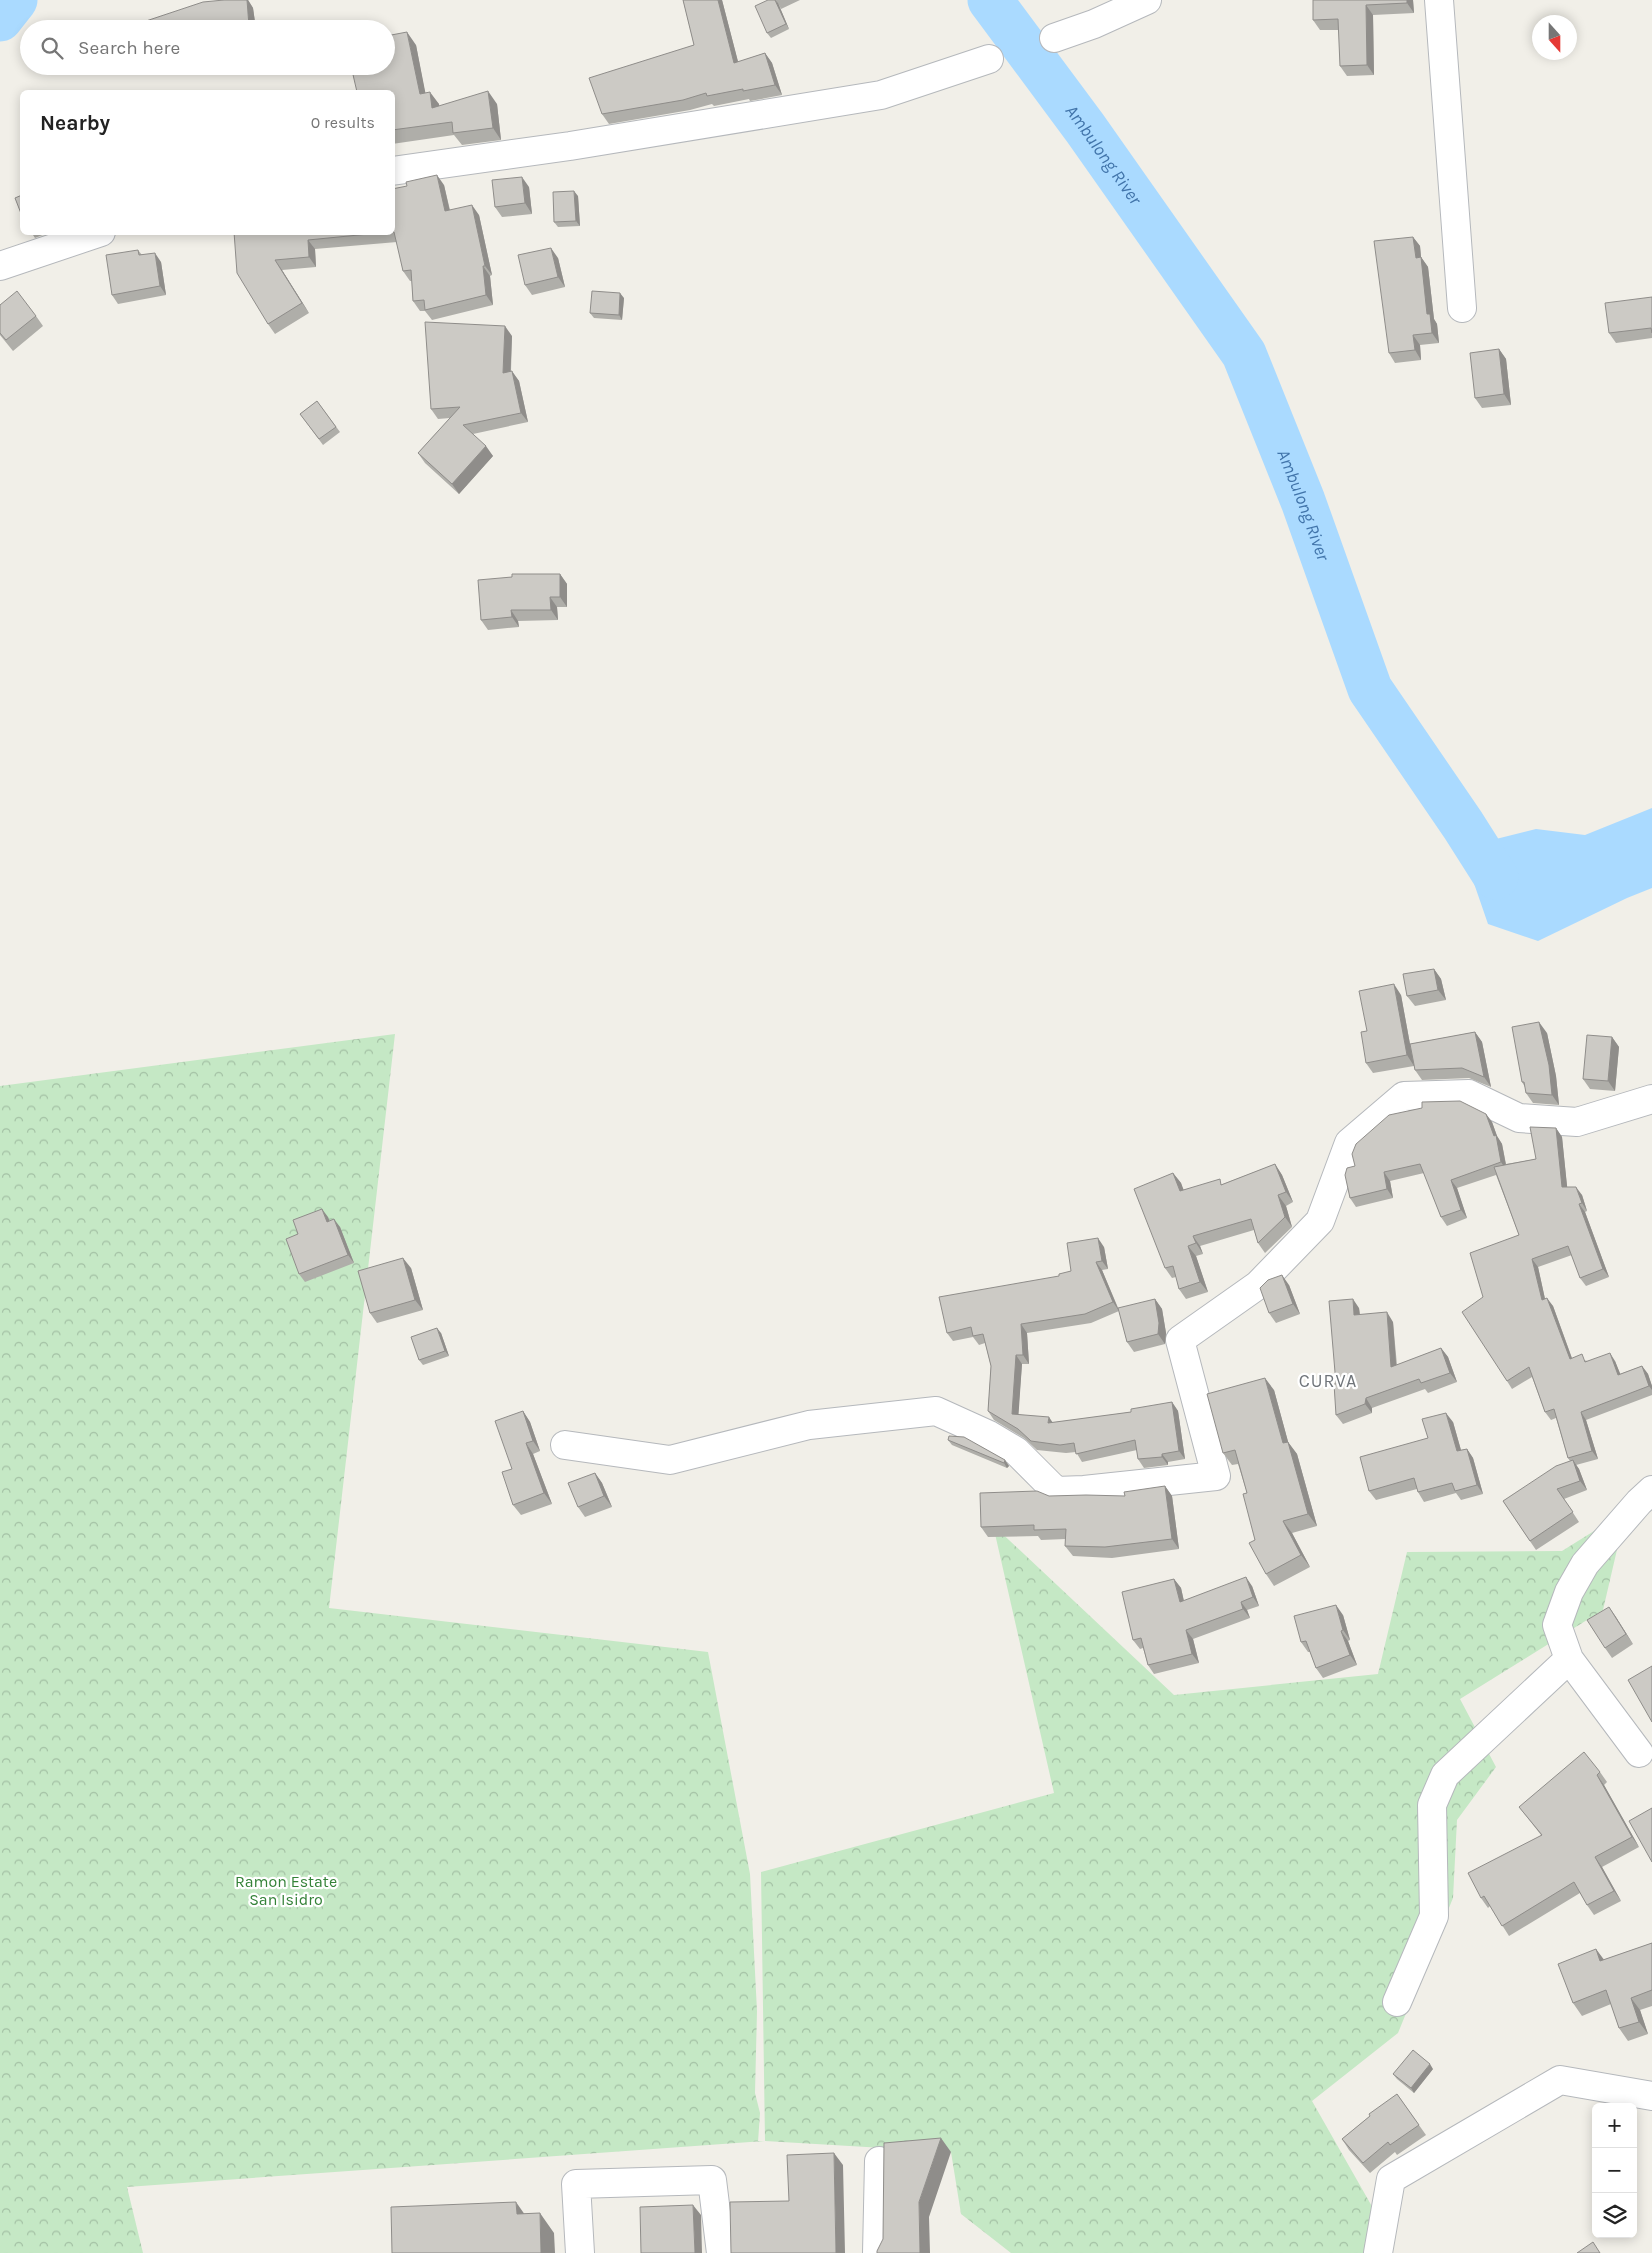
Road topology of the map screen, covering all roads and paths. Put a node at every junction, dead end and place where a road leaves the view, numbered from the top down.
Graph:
1 (1147, 0) edge
2 (1439, 0) edge
3 (1054, 38) dead end
4 (989, 59) dead end
5 (395, 171) edge
6 (92, 235) edge
7 (0, 266) edge
8 (1462, 308) dead end
9 (1652, 1099) edge
10 (565, 1445) dead end
11 (1652, 1490) edge
12 (1569, 1659) junction
13 (1639, 1753) dead end
14 (1397, 2002) dead end
15 (1652, 2096) edge
16 (879, 2161) dead end
17 (580, 2253) edge
18 (720, 2253) edge
19 (877, 2253) edge
20 (1378, 2253) edge

1 - 3 street
2 - 8 street
4 - 5 street
6 - 7 street
9 - 10 street
11 - 12 street
12 - 13 street
12 - 14 street
15 - 20 street
16 - 19 street
17 - 18 street

